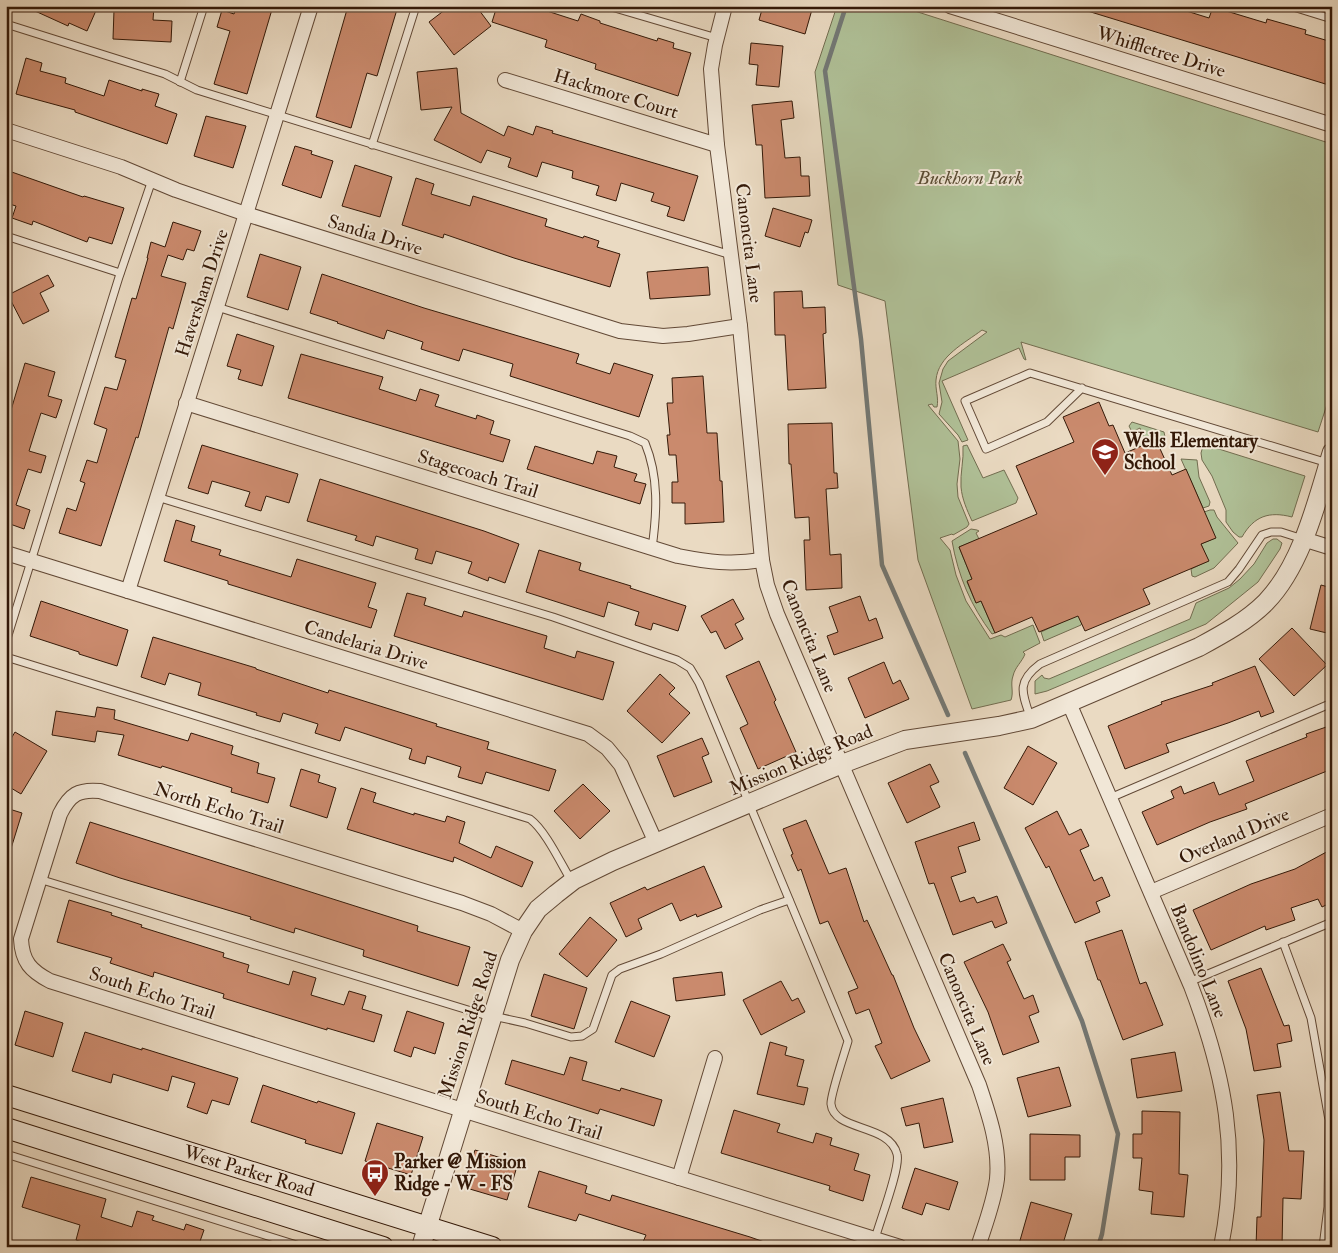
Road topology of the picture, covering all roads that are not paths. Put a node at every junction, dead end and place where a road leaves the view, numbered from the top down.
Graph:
1 (204, 6) edge
2 (311, 6) edge
3 (416, 6) edge
4 (608, 6) edge
5 (725, 6) edge
6 (950, 6) edge
7 (1290, 6) edge
8 (966, 9) edge
9 (1332, 19) edge
10 (6, 24) edge
11 (716, 38) junction
12 (505, 80) dead end
13 (180, 82) junction
14 (277, 116) junction
15 (1332, 125) edge
16 (6, 130) edge
17 (372, 145) junction
18 (717, 145) junction
19 (152, 180) junction
20 (246, 214) junction
21 (6, 236) edge
22 (731, 255) junction
23 (120, 272) junction
24 (217, 307) junction
25 (740, 326) junction
26 (1082, 388) junction
27 (186, 403) junction
28 (1330, 458) edge
29 (157, 497) junction
30 (1303, 539) junction
31 (652, 548) junction
32 (1332, 548) edge
33 (6, 554) edge
34 (762, 560) junction
35 (31, 561) junction
36 (128, 591) junction
37 (6, 642) edge
38 (6, 657) edge
39 (1069, 703) junction
40 (1332, 703) edge
41 (1032, 719) junction
42 (842, 764) junction
43 (1110, 798) junction
44 (749, 804) junction
45 (1332, 815) edge
46 (656, 844) junction
47 (39, 879) junction
48 (572, 882) junction
49 (1151, 892) junction
50 (789, 900) junction
51 (1332, 922) edge
52 (523, 931) junction
53 (1283, 942) junction
54 (28, 964) joint
55 (1189, 982) junction
56 (492, 1016) junction
57 (715, 1058) dead end
58 (6, 1095) edge
59 (463, 1111) junction
60 (6, 1128) edge
61 (6, 1154) edge
62 (679, 1178) junction
63 (427, 1227) junction
64 (874, 1239) junction
65 (303, 1247) edge
66 (383, 1247) edge
67 (421, 1247) edge
68 (492, 1247) edge
69 (900, 1247) edge
70 (978, 1247) edge
71 (1220, 1247) edge
72 (1323, 1247) edge

1 - 13 lane
2 - 14 street, Haversham Drive
3 - 17 lane
4 - 11 lane
5 - 11 street, Canoncita Lane
6 - 8 street, Whiffletree Drive
7 - 9 lane
8 - 15 street, Whiffletree Drive
10 - 13 lane
11 - 18 street, Canoncita Lane
12 - 18 street, Hackmore Court
13 - 14 lane
14 - 17 lane
14 - 20 street, Haversham Drive
16 - 19 street, Sandia Drive
17 - 22 lane
18 - 22 street, Canoncita Lane
19 - 20 street, Sandia Drive
19 - 23 lane
20 - 24 street, Haversham Drive
20 - 25 street, Sandia Drive
21 - 23 lane
22 - 25 street, Canoncita Lane
23 - 35 lane
24 - 27 street, Haversham Drive
24 - 31 lane
25 - 34 street, Canoncita Lane
26 - 26 lane
26 - 28 lane
27 - 29 street, Haversham Drive
27 - 31 street, Stagecoach Trail
28 - 30 street, Mission Ridge Road
29 - 36 street, Haversham Drive
29 - 44 lane
30 - 32 street
30 - 39 street, Mission Ridge Road
30 - 41 lane
31 - 34 street, Stagecoach Trail
33 - 35 street, Candelaria Drive
34 - 42 street, Canoncita Lane
35 - 36 street, Candelaria Drive
35 - 37 lane
36 - 46 street, Candelaria Drive
38 - 48 lane
39 - 41 street, Mission Ridge Road
39 - 43 street, Bandolino Lane
40 - 43 lane
41 - 42 street, Mission Ridge Road
42 - 44 street, Mission Ridge Road
42 - 70 street, Canoncita Lane
43 - 49 street, Bandolino Lane
44 - 46 street, Mission Ridge Road
44 - 50 lane
45 - 49 street, Overland Drive
46 - 48 street, Mission Ridge Road
47 - 52 street, North Echo Trail
47 - 54 street, North Echo Trail
47 - 56 lane
48 - 52 street, Mission Ridge Road
49 - 55 street, Bandolino Lane
50 - 56 lane
50 - 64 lane
51 - 53 lane
52 - 56 street, Mission Ridge Road
53 - 55 lane
53 - 72 lane
54 - 59 street, South Echo Trail
55 - 71 street, Bandolino Lane
56 - 59 street, Mission Ridge Road
57 - 62 street
58 - 63 main road, West Parker Road
59 - 62 street, South Echo Trail
59 - 63 street, Mission Ridge Road
60 - 66 main road, West Parker Road
61 - 65 lane
62 - 64 street, South Echo Trail
63 - 67 street, Mission Ridge Road
63 - 68 main road, West Parker Road
64 - 69 street, South Echo Trail

